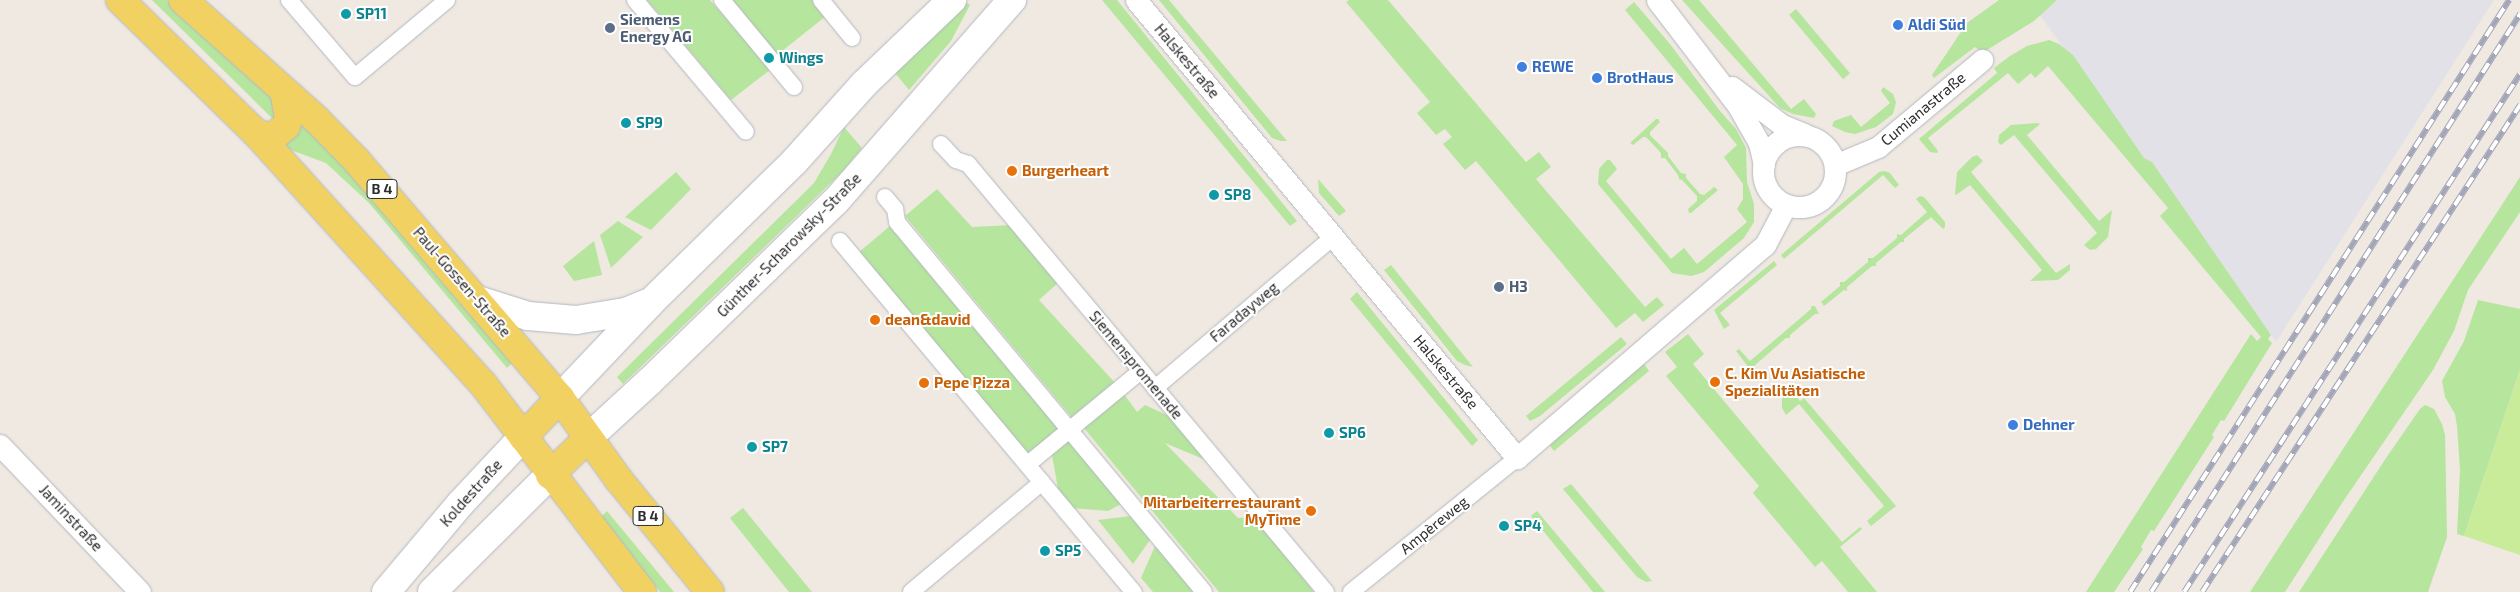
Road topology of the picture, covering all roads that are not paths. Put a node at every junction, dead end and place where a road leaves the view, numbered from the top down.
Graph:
1 (120, 0) edge
2 (183, 0) edge
3 (289, 0) edge
4 (448, 0) edge
5 (635, 0) edge
6 (722, 0) edge
7 (821, 0) edge
8 (952, 0) edge
9 (999, 0) edge
10 (1012, 0) edge
11 (1136, 0) edge
12 (1657, 0) edge
13 (988, 28) junction
14 (852, 38) dead end
15 (1982, 60) dead end
16 (1713, 71) junction
17 (794, 87) dead end
18 (284, 92) junction
19 (746, 132) dead end
20 (256, 133) junction
21 (1805, 134) junction
22 (941, 144) dead end
23 (1764, 164) junction
24 (1835, 165) junction
25 (885, 197) dead end
26 (1786, 204) junction
27 (1333, 237) junction
28 (840, 241) dead end
29 (478, 300) junction
30 (651, 302) junction
31 (1141, 371) junction
32 (1155, 388) junction
33 (560, 398) junction
34 (1070, 430) junction
35 (523, 436) junction
36 (588, 438) junction
37 (0, 445) edge
38 (1517, 458) junction
39 (1028, 464) junction
40 (550, 474) junction
41 (1042, 482) junction
42 (140, 592) edge
43 (386, 592) edge
44 (432, 592) edge
45 (642, 592) edge
46 (710, 592) edge
47 (911, 592) edge
48 (1134, 592) edge
49 (1204, 592) edge
50 (1326, 592) edge
51 (1352, 592) edge

1 - 20 main road
2 - 18 main road, Paul-Gossen-Straße / B 4
3 - 4 street
5 - 19 street
6 - 17 street
7 - 14 street
8 - 30 street
9 - 13 street
10 - 13 street, Günther-Scharowsky-Straße
11 - 27 street, Halskestraße
12 - 16 street
13 - 36 street, Günther-Scharowsky-Straße
15 - 24 street, Cumianastraße
16 - 21 street
16 - 23 street
18 - 20 main road
18 - 29 main road, Paul-Gossen-Straße / B 4
20 - 35 main road
21 - 23 street
21 - 24 street
22 - 31 street, Siemenspromenade
23 - 26 street
24 - 26 street
25 - 34 street
26 - 38 street
27 - 32 street, Faradayweg
27 - 38 street, Halskestraße
28 - 39 street
29 - 30 street
29 - 33 main road, Paul-Gossen-Straße / B 4
30 - 33 street
31 - 32 street, Siemenspromenade
31 - 34 street
32 - 50 street, Siemenspromenade
33 - 35 main road, Koldestraße
33 - 36 main road, Paul-Gossen-Straße / B 4
34 - 39 street
34 - 49 street
35 - 40 main road
35 - 43 street, Koldestraße
36 - 40 main road, Günther-Scharowsky-Straße
36 - 46 main road, Paul-Gossen-Straße / B 4
37 - 42 street, Jaminstraße
38 - 51 street, Ampèreweg
39 - 41 street
40 - 44 street
40 - 45 main road
41 - 47 street
41 - 48 street

